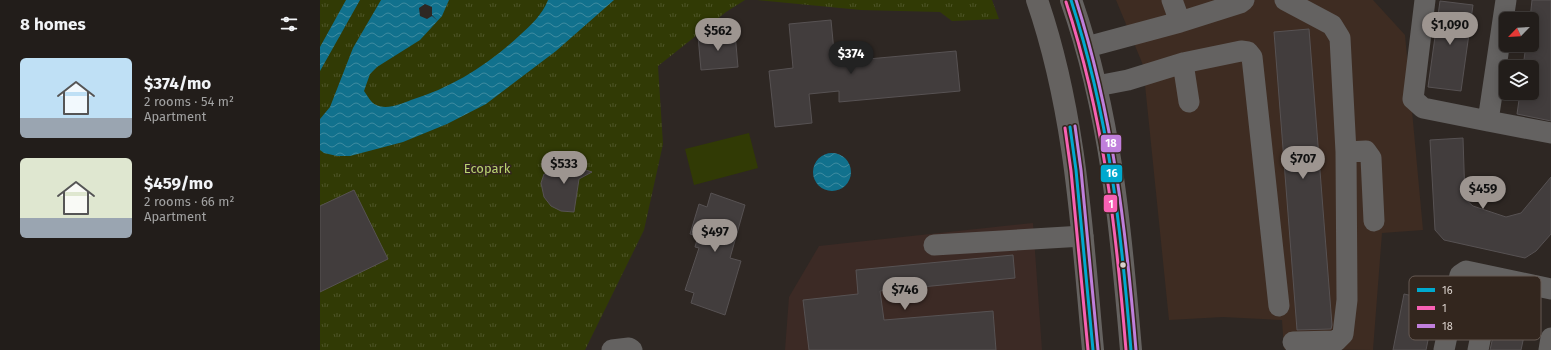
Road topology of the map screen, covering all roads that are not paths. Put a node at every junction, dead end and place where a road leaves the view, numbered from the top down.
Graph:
1 (1037, 0) edge
2 (1072, 0) edge
3 (1172, 0) edge
4 (1244, 0) edge
5 (1285, 0) edge
6 (1425, 0) edge
7 (1506, 0) edge
8 (1180, 22) junction
9 (1087, 47) junction
10 (1183, 63) junction
11 (1097, 86) junction
12 (1189, 102) dead end
13 (1488, 121) junction
14 (1551, 133) edge
15 (1346, 152) junction
16 (1374, 222) dead end
17 (1083, 236) junction
18 (934, 245) dead end
19 (1460, 276) edge
20 (1488, 276) edge
21 (1541, 287) edge
22 (1551, 289) edge
23 (1279, 306) dead end
24 (1551, 338) edge
25 (1446, 340) edge
26 (1480, 340) edge
27 (1294, 342) dead end
28 (612, 350) edge
29 (632, 350) edge
30 (1093, 350) edge
31 (1130, 350) edge
32 (1444, 350) edge
33 (1478, 350) edge
34 (1549, 350) edge

1 - 17 main road
2 - 9 main road
3 - 8 street
4 - 8 street
5 - 15 street
6 - 13 street
7 - 13 street
8 - 9 street
9 - 11 main road
10 - 11 street
10 - 12 street
10 - 23 street
11 - 31 main road
13 - 14 street
15 - 16 street
15 - 27 street
17 - 18 street
17 - 30 main road
19 - 20 street
21 - 22 street
24 - 34 street
25 - 32 street
26 - 33 street
28 - 29 street

